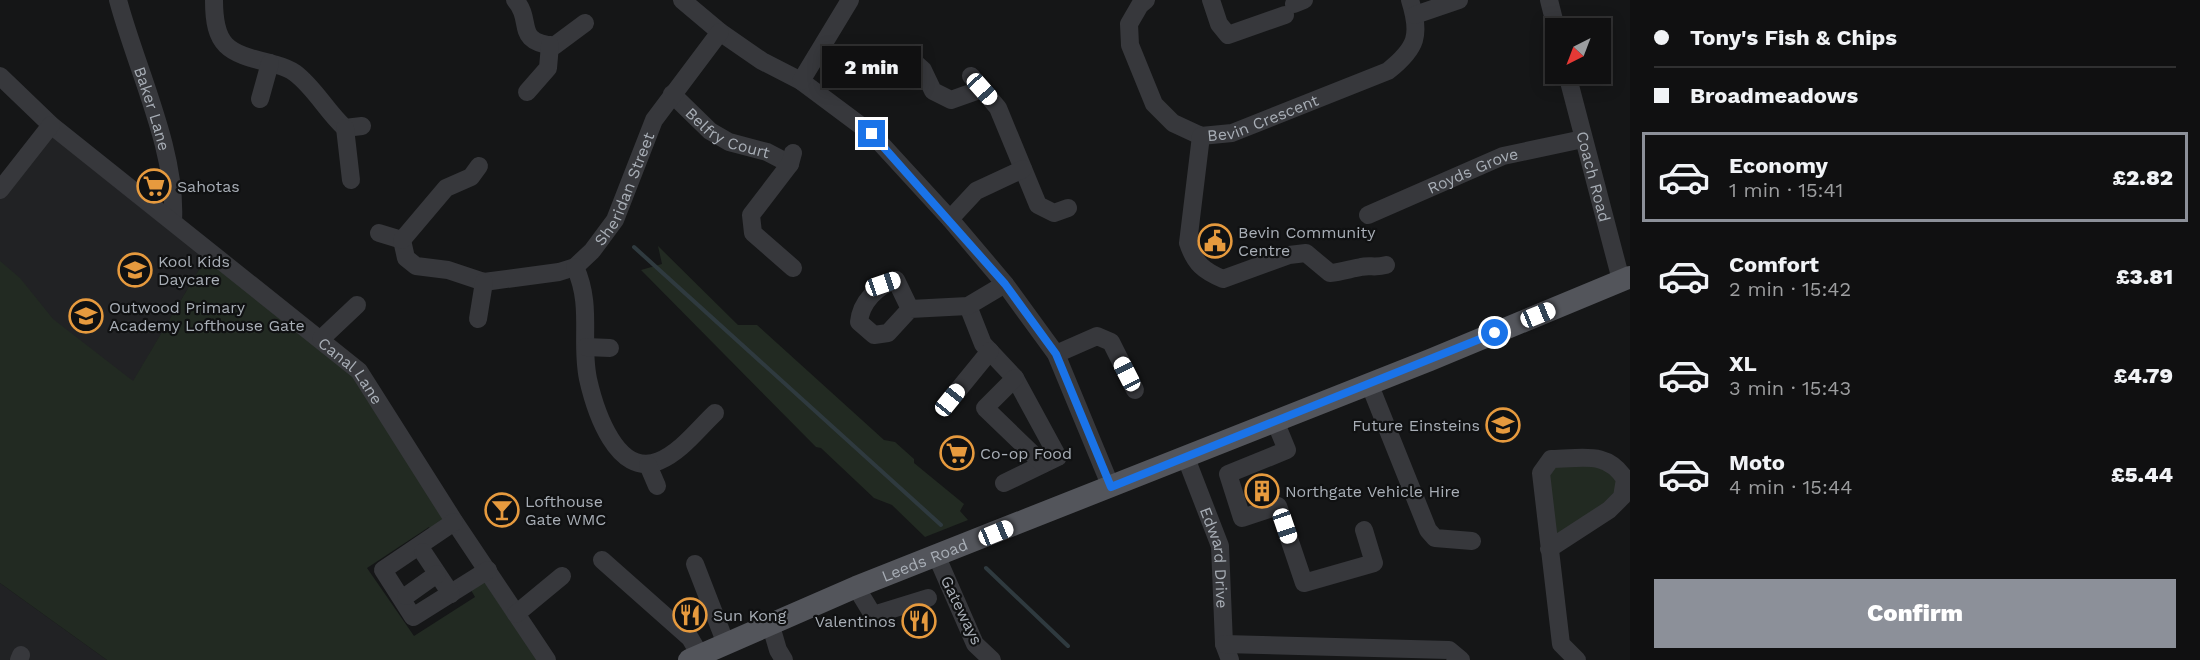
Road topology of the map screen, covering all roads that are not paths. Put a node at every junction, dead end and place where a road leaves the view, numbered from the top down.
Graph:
1 (118, 0) edge
2 (214, 0) edge
3 (515, 0) edge
4 (682, 0) edge
5 (850, 0) edge
6 (1146, 0) edge
7 (1211, 0) edge
8 (1459, 0) edge
9 (1549, 0) edge
10 (1294, 6) edge
11 (1413, 8) edge
12 (1554, 18) edge
13 (585, 23) dead end
14 (720, 32) junction
15 (550, 45) junction
16 (905, 54) dead end
17 (270, 63) junction
18 (0, 76) edge
19 (801, 81) junction
20 (1569, 84) edge
21 (527, 93) dead end
22 (672, 94) junction
23 (260, 99) dead end
24 (51, 125) junction
25 (1201, 136) junction
26 (1583, 139) junction
27 (479, 166) dead end
28 (1023, 169) junction
29 (351, 180) dead end
30 (0, 190) edge
31 (1068, 208) dead end
32 (1368, 215) dead end
33 (950, 219) junction
34 (173, 221) junction
35 (379, 233) dead end
36 (402, 240) junction
37 (1386, 265) dead end
38 (574, 267) junction
39 (793, 268) dead end
40 (1626, 279) edge
41 (484, 282) junction
42 (1005, 284) junction
43 (357, 305) dead end
44 (968, 306) junction
45 (910, 309) dead end
46 (478, 319) dead end
47 (321, 339) junction
48 (586, 347) junction
49 (610, 348) dead end
50 (990, 351) junction
51 (1056, 354) junction
52 (1015, 378) junction
53 (1369, 383) junction
54 (1135, 390) dead end
55 (950, 400) dead end
56 (715, 413) dead end
57 (1275, 421) junction
58 (1186, 458) junction
59 (1043, 464) junction
60 (648, 465) junction
61 (1004, 483) dead end
62 (657, 486) dead end
63 (1111, 487) junction
64 (454, 522) junction
65 (1364, 530) dead end
66 (1472, 541) dead end
67 (1549, 549) junction
68 (423, 552) dead end
69 (937, 557) junction
70 (602, 560) dead end
71 (695, 564) dead end
72 (488, 570) junction
73 (437, 574) junction
74 (562, 576) dead end
75 (856, 587) junction
76 (451, 594) junction
77 (406, 596) dead end
78 (928, 598) dead end
79 (516, 614) junction
80 (771, 626) junction
81 (726, 644) junction
82 (1227, 652) edge
83 (698, 658) edge
84 (547, 660) edge
85 (784, 660) edge
86 (992, 660) edge
87 (1461, 660) edge
88 (1577, 660) edge

1 - 34 street, Baker Lane
2 - 17 street
3 - 15 street
4 - 14 street
5 - 19 street
6 - 25 street, Bevin Crescent
7 - 10 street
8 - 11 street, Bevin Crescent
9 - 12 street
11 - 25 street, Bevin Crescent
13 - 15 street
14 - 19 street
14 - 22 street, Sheridan Street
15 - 21 street
16 - 28 street
17 - 23 street
17 - 29 street
18 - 24 street, Canal Lane
19 - 33 street
20 - 26 street, Coach Road
22 - 38 street, Sheridan Street
22 - 39 street, Belfry Court
24 - 30 street
24 - 34 street, Canal Lane
25 - 37 street
26 - 32 street, Royds Grove
26 - 40 street, Coach Road
27 - 36 street
28 - 31 street
28 - 33 street
33 - 42 street
34 - 47 street, Canal Lane
35 - 36 street
36 - 41 street
38 - 41 street
38 - 48 street
40 - 53 main road, Leeds Road
41 - 46 street
42 - 44 street
42 - 51 street
43 - 47 street
44 - 45 street
44 - 50 street
47 - 64 street, Canal Lane
48 - 49 street
48 - 60 street
50 - 52 street
50 - 55 street
51 - 54 street
51 - 63 street
52 - 59 street
52 - 59 street
53 - 57 main road, Leeds Road
53 - 66 street
56 - 60 street
57 - 58 main road, Leeds Road
57 - 65 street
58 - 63 main road, Leeds Road
58 - 82 street, Edward Drive
59 - 61 street
60 - 62 street
63 - 69 main road, Leeds Road
64 - 72 street, Canal Lane
64 - 76 street
67 - 67 street
67 - 88 street
68 - 73 street
69 - 75 main road, Leeds Road
69 - 86 street, Gateways
70 - 83 street
71 - 81 street
72 - 76 street
72 - 79 street, Canal Lane
73 - 76 street
73 - 77 street
74 - 79 street
75 - 78 street
75 - 80 main road, Leeds Road
79 - 84 street, Canal Lane
80 - 81 main road, Leeds Road
80 - 85 street
81 - 83 main road, Leeds Road
82 - 87 street

